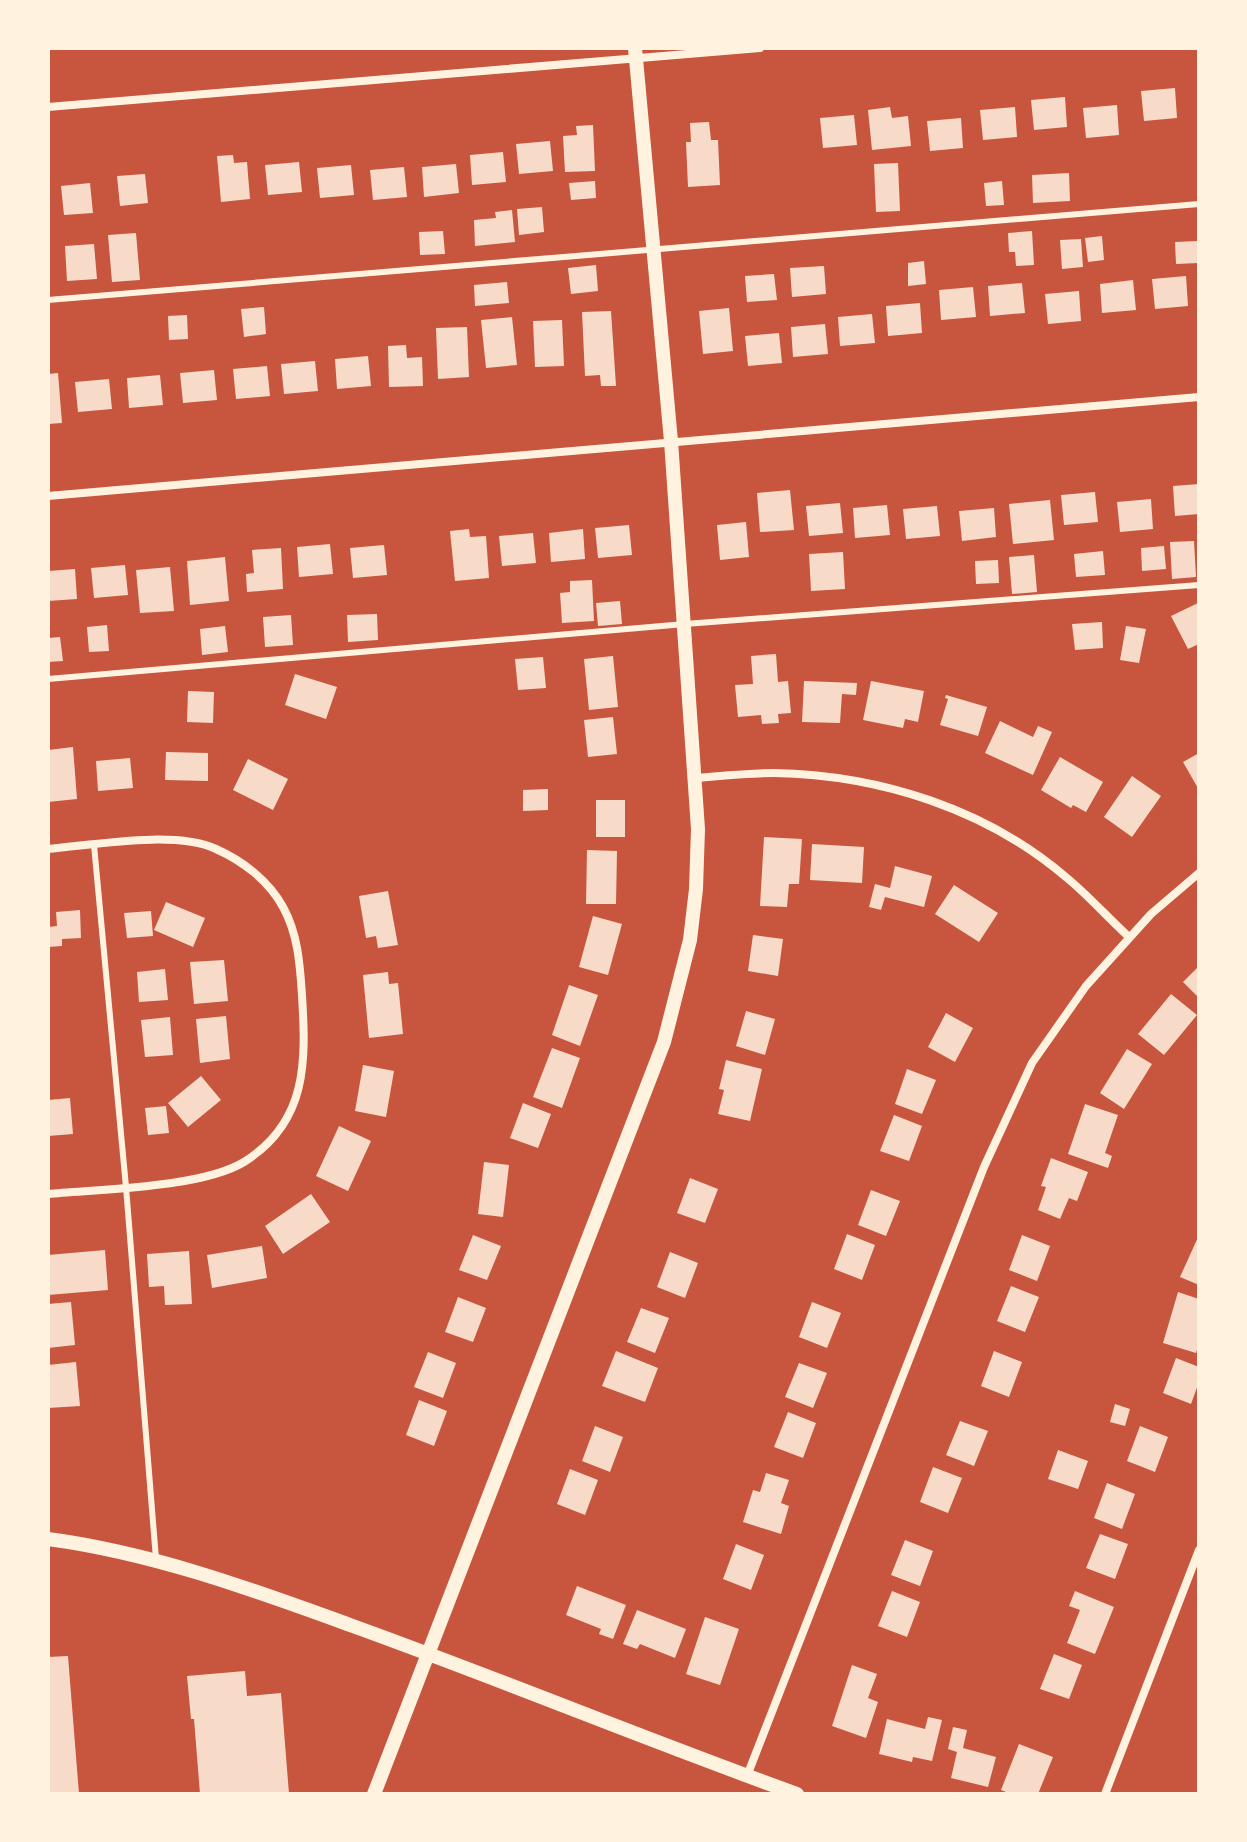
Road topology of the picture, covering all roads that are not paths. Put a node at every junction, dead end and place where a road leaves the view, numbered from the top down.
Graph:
1 (760, 48) edge
2 (636, 53) edge
3 (48, 107) edge
4 (1199, 204) edge
5 (654, 249) junction
6 (48, 300) edge
7 (1199, 397) edge
8 (671, 441) junction
9 (48, 496) edge
10 (1199, 585) edge
11 (685, 624) junction
12 (48, 679) edge
13 (695, 778) junction
14 (94, 845) junction
15 (48, 849) edge
16 (1199, 873) edge
17 (1129, 937) junction
18 (126, 1187) junction
19 (48, 1194) edge
20 (48, 1539) edge
21 (1199, 1550) edge
22 (156, 1560) junction
23 (427, 1652) junction
24 (747, 1776) junction
25 (374, 1794) edge
26 (797, 1794) edge
27 (1105, 1794) edge

1 - 2 street
2 - 3 street
2 - 5 street
4 - 5 lane
5 - 6 lane
5 - 8 street
7 - 8 street
8 - 9 street
8 - 11 street
10 - 11 lane
11 - 12 lane
11 - 13 street
13 - 17 street
13 - 23 street
14 - 15 street
14 - 18 lane
14 - 18 street
16 - 17 street
17 - 24 street
18 - 19 street
18 - 22 lane
20 - 22 street
21 - 27 street
22 - 23 street
23 - 24 street
23 - 25 street
24 - 26 street

